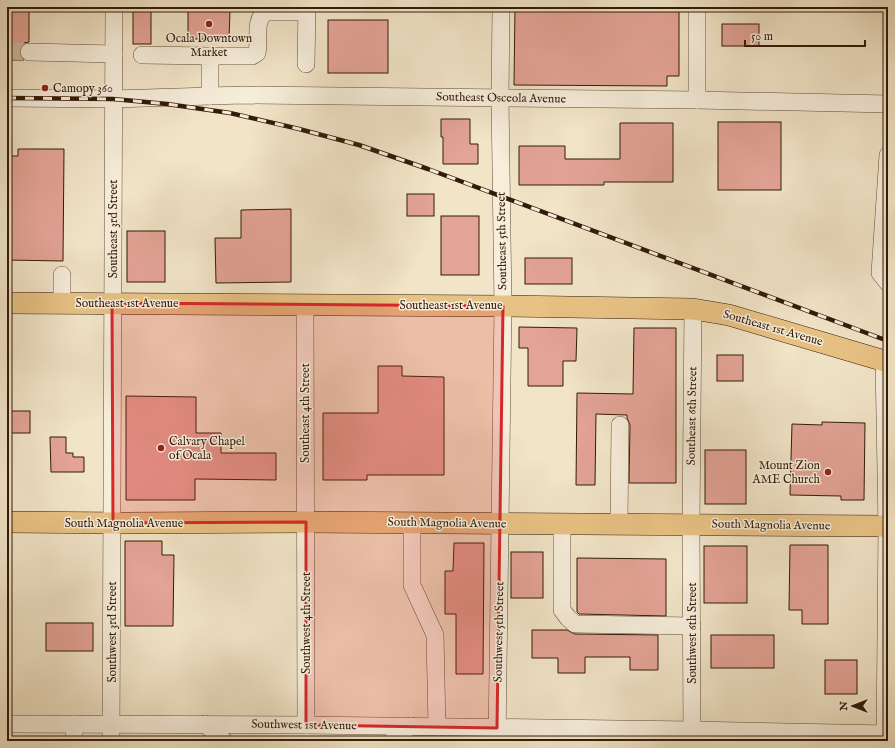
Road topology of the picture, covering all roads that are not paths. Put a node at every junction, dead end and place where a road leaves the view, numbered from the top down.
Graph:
1 (114, 7) edge
2 (501, 7) edge
3 (697, 7) edge
4 (306, 9) edge
5 (29, 52) tunnel mouth
6 (114, 54) junction
7 (142, 55) dead end
8 (210, 56) junction
9 (306, 64) dead end
10 (210, 96) junction
11 (7, 98) edge
12 (500, 98) junction
13 (113, 99) junction
14 (697, 100) junction
15 (888, 104) edge
16 (888, 155) edge
17 (62, 275) dead end
18 (888, 283) edge
19 (7, 303) edge
20 (62, 303) junction
21 (112, 303) junction
22 (305, 305) junction
23 (503, 306) junction
24 (693, 309) junction
25 (886, 361) edge
26 (620, 425) dead end
27 (7, 522) edge
28 (306, 522) junction
29 (112, 523) junction
30 (412, 523) junction
31 (500, 524) junction
32 (562, 524) junction
33 (619, 524) junction
34 (691, 524) junction
35 (887, 526) edge
36 (692, 626) junction
37 (7, 724) edge
38 (74, 724) junction
39 (111, 724) junction
40 (205, 724) junction
41 (306, 725) junction
42 (410, 726) junction
43 (437, 727) junction
44 (497, 734) edge
45 (692, 735) edge
46 (886, 736) edge
47 (74, 741) edge
48 (111, 741) edge
49 (224, 741) edge
50 (392, 741) edge

1 - 6 street, Southeast 3rd Street
2 - 12 street, Southeast 5th Street
3 - 14 street
4 - 8 street
4 - 9 street
5 - 6 street
6 - 13 street, Southeast 3rd Street
7 - 8 street
8 - 10 street
10 - 12 street, Southeast Osceola Avenue
10 - 13 street, Southeast Osceola Avenue
11 - 13 street, Southeast Osceola Avenue
12 - 14 street, Southeast Osceola Avenue
12 - 23 street, Southeast 5th Street
13 - 21 street, Southeast 3rd Street
14 - 15 street, Southeast Osceola Avenue
16 - 18 street
17 - 20 street
19 - 20 main road, Southeast 1st Avenue
20 - 21 main road, Southeast 1st Avenue
21 - 22 main road, Southeast 1st Avenue
21 - 29 street, Southeast 3rd Street
22 - 23 main road, Southeast 1st Avenue
22 - 28 street, Southeast 4th Street
23 - 24 main road, Southeast 1st Avenue
23 - 31 street, Southeast 5th Street
24 - 25 main road, Southeast 1st Avenue
24 - 34 street, Southeast 6th Street
25 - 35 street
26 - 33 street
27 - 29 main road, South Magnolia Avenue
28 - 29 main road, South Magnolia Avenue
28 - 30 main road, South Magnolia Avenue
28 - 41 street, Southwest 4th Street
29 - 39 street, Southwest 3rd Street
30 - 31 main road, South Magnolia Avenue
30 - 43 street
31 - 32 main road, South Magnolia Avenue
31 - 44 street, Southwest 5th Street
32 - 33 main road, South Magnolia Avenue
32 - 36 street
33 - 34 main road, South Magnolia Avenue
34 - 35 main road, South Magnolia Avenue
34 - 36 street, Southwest 6th Street
35 - 46 street
36 - 45 street, Southwest 6th Street
37 - 38 street, Southwest 1st Avenue
38 - 39 street, Southwest 1st Avenue
38 - 47 street
39 - 40 street, Southwest 1st Avenue
39 - 48 street, Southwest 3rd Street
40 - 41 street, Southwest 1st Avenue
40 - 49 street
41 - 42 street, Southwest 1st Avenue
42 - 43 street, Southwest 1st Avenue
42 - 50 street
43 - 44 street, Southwest 1st Avenue
44 - 45 street, Southwest 1st Avenue
45 - 46 street, Southwest 1st Avenue

